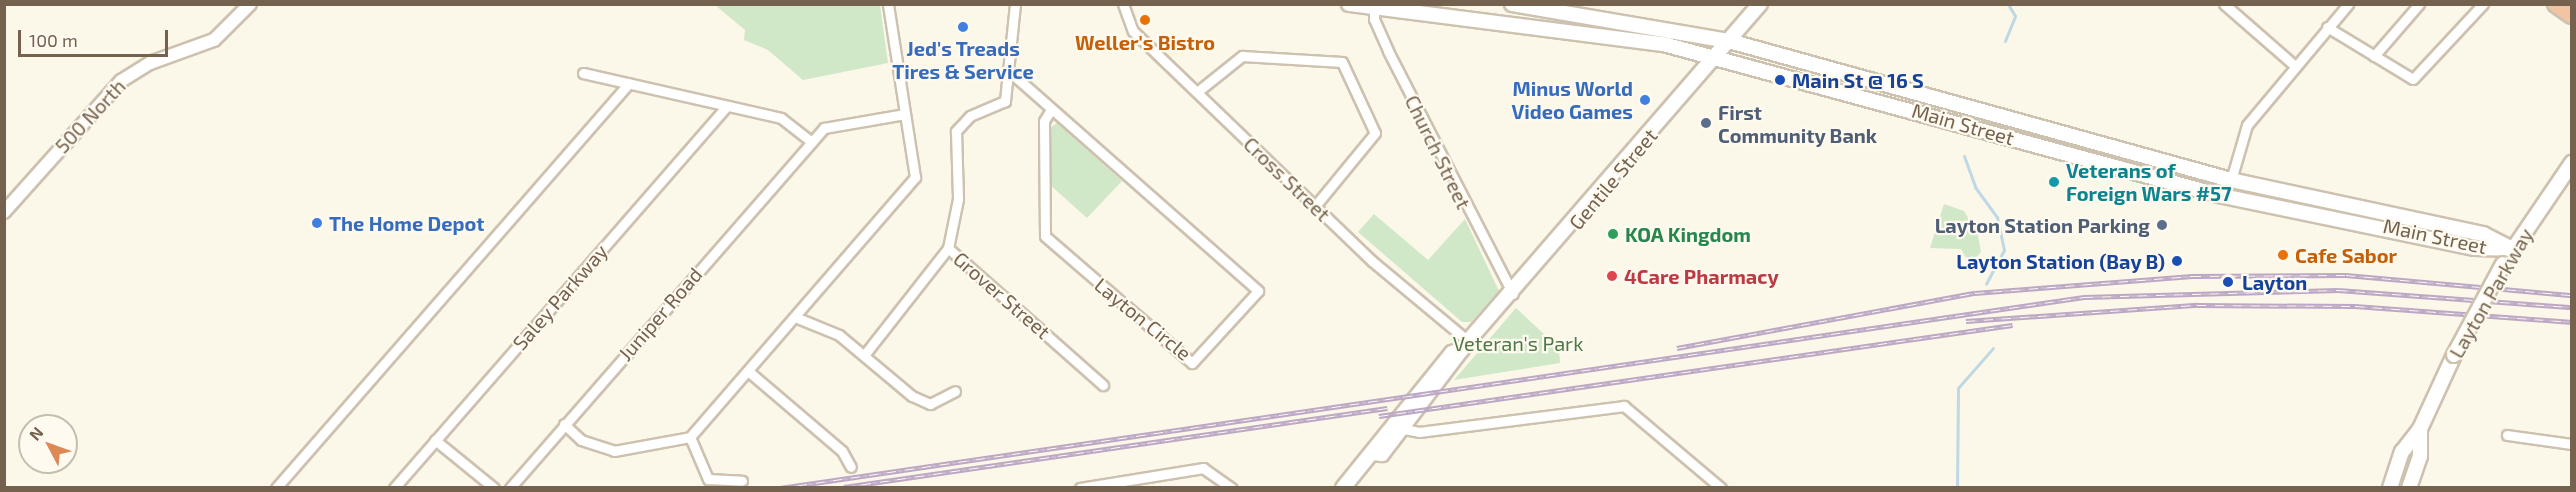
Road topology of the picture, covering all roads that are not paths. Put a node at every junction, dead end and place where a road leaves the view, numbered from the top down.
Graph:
1 (250, 4) edge
2 (888, 4) edge
3 (1015, 4) edge
4 (1123, 4) edge
5 (1349, 4) edge
6 (1512, 4) edge
7 (1760, 4) edge
8 (2224, 4) edge
9 (2348, 4) edge
10 (2419, 4) edge
11 (2483, 4) edge
12 (2556, 4) edge
13 (1374, 5) edge
14 (2571, 15) edge
15 (2327, 27) junction
16 (1729, 40) junction
17 (2374, 56) junction
18 (1715, 57) junction
19 (2294, 65) junction
20 (1010, 72) junction
21 (583, 73) dead end
22 (629, 83) junction
23 (1197, 92) junction
24 (726, 107) junction
25 (1050, 111) junction
26 (905, 114) junction
27 (812, 142) junction
28 (2571, 163) edge
29 (2231, 180) junction
30 (1315, 206) junction
31 (4, 212) edge
32 (948, 248) junction
33 (2513, 249) junction
34 (1513, 294) junction
35 (795, 317) junction
36 (1465, 345) junction
37 (866, 354) junction
38 (748, 371) junction
39 (1103, 385) dead end
40 (955, 391) dead end
41 (564, 424) junction
42 (1404, 429) junction
43 (2420, 429) junction
44 (2507, 435) dead end
45 (690, 437) junction
46 (435, 440) junction
47 (2571, 444) edge
48 (1372, 453) junction
49 (851, 467) dead end
50 (742, 481) dead end
51 (276, 488) edge
52 (394, 488) edge
53 (494, 488) edge
54 (510, 488) edge
55 (1080, 488) edge
56 (1232, 488) edge
57 (1343, 488) edge
58 (1721, 488) edge
59 (2390, 488) edge
60 (2409, 488) edge

1 - 31 street, 500 North
2 - 26 street
3 - 20 street
4 - 23 street, Cross Street
5 - 13 main road, Main Street
6 - 16 main road, Main Street
7 - 16 main road, Gentile Street
8 - 19 street
9 - 15 street
10 - 17 street
11 - 17 street
12 - 14 highway
13 - 18 main road, Main Street
13 - 34 street, Church Street
15 - 17 street
15 - 19 street
16 - 18 main road, Gentile Street
16 - 29 main road, Main Street
18 - 33 main road, Main Street
18 - 34 main road, Gentile Street
19 - 29 street
20 - 25 street, Layton Circle
20 - 32 street, Grover Street
21 - 22 street
22 - 24 street
22 - 51 street
23 - 30 street, Cross Street
23 - 30 street
24 - 27 street
24 - 46 street, Saley Parkway
25 - 25 street, Layton Circle
26 - 27 street, Juniper Road
26 - 35 street
27 - 41 street, Juniper Road
28 - 33 main road, Layton Parkway
29 - 33 main road, Main Street
30 - 36 street, Cross Street
32 - 37 street
32 - 39 street, Grover Street
33 - 43 main road, Layton Parkway, bridge
34 - 36 main road, Gentile Street
35 - 37 street
35 - 38 street
36 - 42 main road, Gentile Street
36 - 48 main road, Gentile Street
37 - 40 street
38 - 45 street
38 - 49 street
41 - 45 street
41 - 54 street, Juniper Road
42 - 48 main road, Gentile Street
42 - 58 street
43 - 59 main road, Layton Parkway
43 - 60 main road, Layton Parkway
44 - 47 street
45 - 50 street
46 - 52 street, Saley Parkway
46 - 53 street
48 - 57 main road, Gentile Street
55 - 56 street

